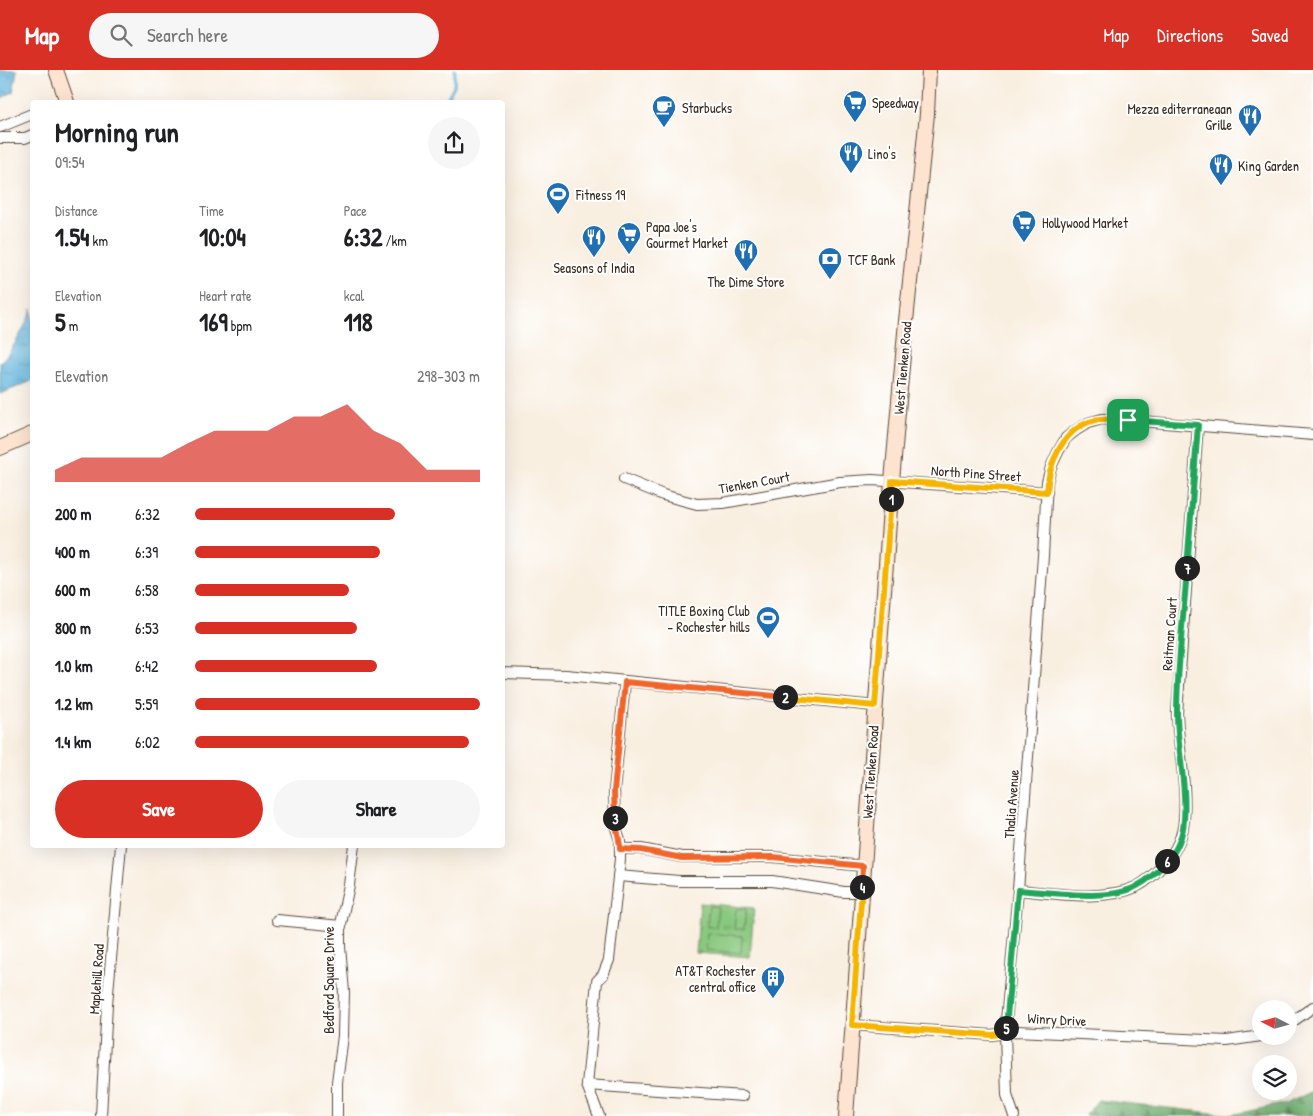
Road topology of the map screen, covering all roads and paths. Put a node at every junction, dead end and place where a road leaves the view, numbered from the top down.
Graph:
1 (56, 70) edge
2 (929, 70) edge
3 (64, 100) edge
4 (30, 115) edge
5 (0, 127) edge
6 (30, 136) edge
7 (0, 138) edge
8 (1198, 425) junction
9 (30, 435) edge
10 (1313, 435) edge
11 (0, 448) edge
12 (624, 478) dead end
13 (892, 481) junction
14 (1047, 492) junction
15 (505, 673) edge
16 (625, 682) junction
17 (875, 706) junction
18 (121, 848) edge
19 (354, 848) edge
20 (620, 849) junction
21 (863, 866) junction
22 (618, 876) junction
23 (1018, 890) junction
24 (862, 892) junction
25 (277, 920) dead end
26 (341, 926) junction
27 (1313, 1007) edge
28 (1298, 1018) edge
29 (852, 1025) junction
30 (1005, 1033) junction
31 (1252, 1037) edge
32 (587, 1085) junction
33 (743, 1096) dead end
34 (101, 1116) edge
35 (337, 1116) edge
36 (599, 1116) edge
37 (846, 1116) edge
38 (1014, 1116) edge

1 - 3 main road
2 - 13 main road, West Tienken Road
4 - 5 street
6 - 7 street
8 - 10 street
8 - 14 street
8 - 23 street, Reitman Court
9 - 11 main road
12 - 13 street, Tienken Court
13 - 14 street, North Pine Street
13 - 17 main road, West Tienken Road
14 - 23 street, Thalia Avenue
15 - 16 street
16 - 17 street
16 - 20 street
17 - 21 main road, West Tienken Road
18 - 34 street, Maplehill Road
19 - 26 street, Bedford Square Drive
20 - 21 street
20 - 22 street
21 - 24 main road, West Tienken Road
22 - 24 street
22 - 32 street
23 - 30 street, Thalia Avenue
24 - 29 main road, West Tienken Road
25 - 26 street
26 - 35 street, Bedford Square Drive
27 - 28 street
29 - 30 street, Winry Drive
29 - 37 main road, West Tienken Road
30 - 31 street, Winry Drive
30 - 38 street, Thalia Avenue
32 - 33 street
32 - 36 street

